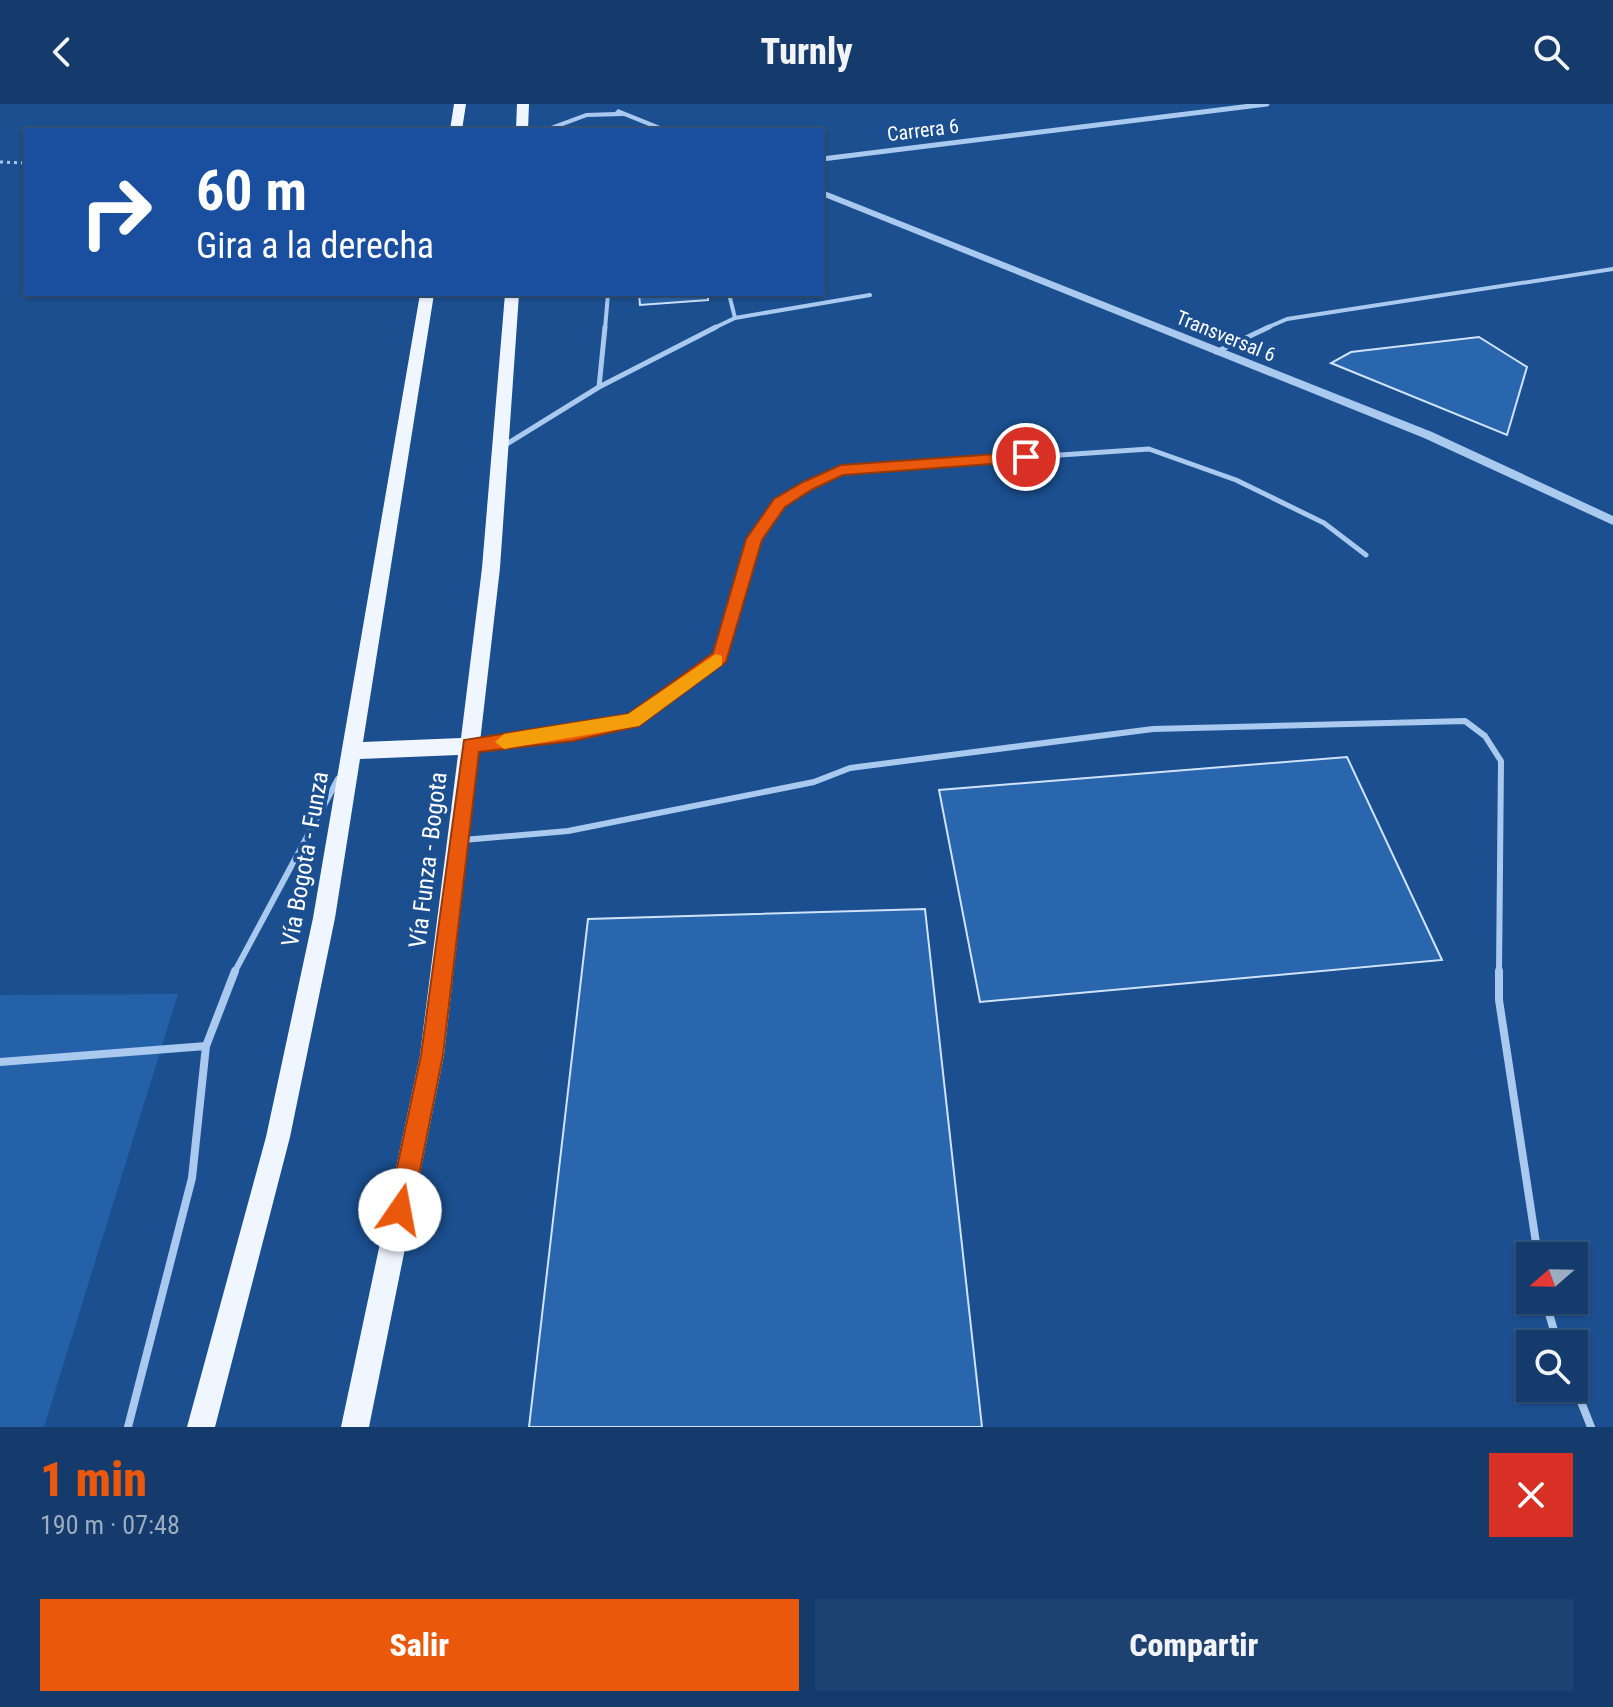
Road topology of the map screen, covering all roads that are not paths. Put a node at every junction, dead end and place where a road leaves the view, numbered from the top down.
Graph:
1 (460, 104) edge
2 (523, 104) edge
3 (606, 104) edge
4 (1267, 104) edge
5 (624, 114) junction
6 (456, 128) edge
7 (522, 128) edge
8 (550, 128) edge
9 (659, 128) edge
10 (824, 159) edge
11 (824, 194) edge
12 (1613, 269) edge
13 (870, 295) dead end
14 (427, 296) edge
15 (512, 296) edge
16 (608, 296) edge
17 (730, 296) edge
18 (735, 318) junction
19 (1216, 352) junction
20 (599, 387) junction
21 (502, 447) junction
22 (1613, 521) edge
23 (1366, 555) dead end
24 (470, 746) junction
25 (353, 751) junction
26 (459, 840) junction
27 (206, 1046) junction
28 (0, 1062) edge
29 (1536, 1242) edge
30 (1581, 1402) edge
31 (128, 1427) edge
32 (201, 1427) edge
33 (355, 1427) edge
34 (1591, 1427) edge

1 - 6 main road
2 - 7 main road
3 - 5 street
4 - 10 street, Carrera 6
5 - 8 street
5 - 9 street
11 - 19 street, Transversal 6
12 - 19 lane
13 - 18 lane
14 - 25 main road, Vía Bogota - Funza
15 - 21 main road, Vía Funza - Bogota
16 - 20 lane
17 - 18 lane
18 - 20 lane
19 - 22 street, Transversal 6
20 - 21 lane
21 - 24 main road, Vía Funza - Bogota
23 - 24 lane
24 - 25 main road
24 - 26 main road, Vía Funza - Bogota
25 - 27 lane
25 - 32 main road, Vía Bogota - Funza
26 - 29 lane
26 - 33 main road, Vía Funza - Bogota
27 - 28 lane
27 - 31 lane
30 - 34 lane

